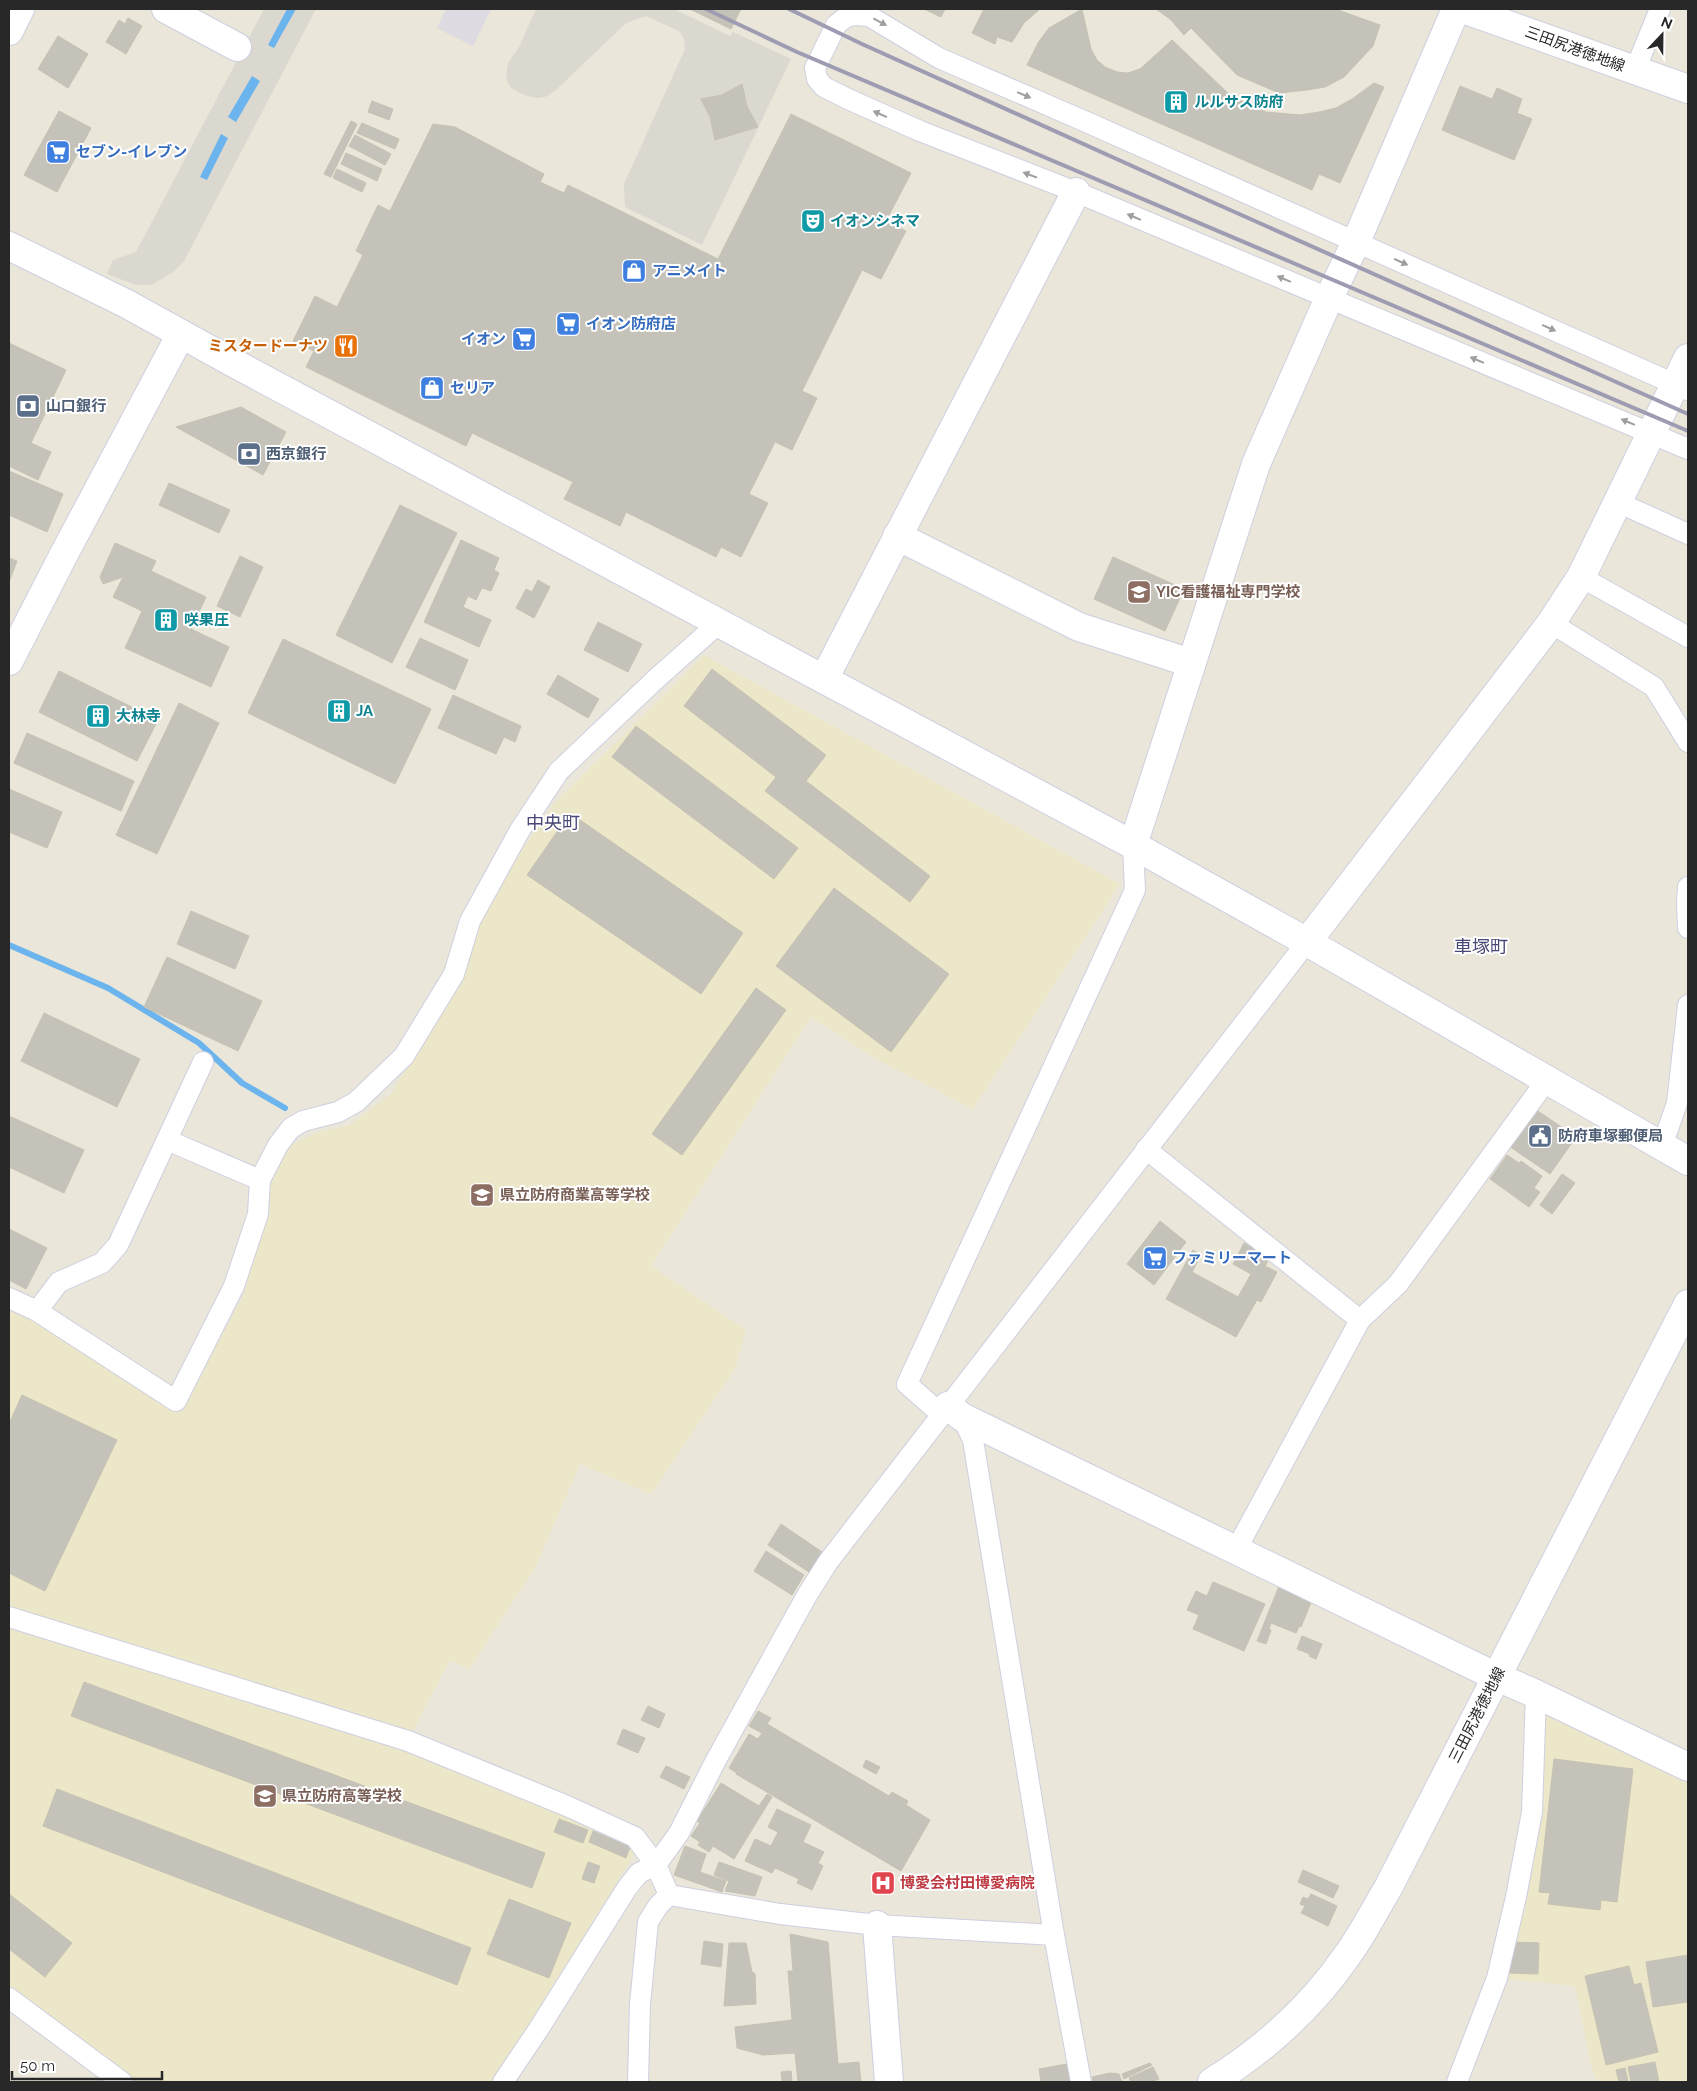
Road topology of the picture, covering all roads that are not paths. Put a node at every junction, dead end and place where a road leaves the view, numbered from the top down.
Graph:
1 (20, 9) edge
2 (166, 9) edge
3 (1456, 9) edge
4 (1463, 9) edge
5 (1660, 9) edge
6 (9, 32) edge
7 (237, 47) dead end
8 (1635, 70) junction
9 (1688, 89) edge
10 (1076, 192) junction
11 (1356, 242) junction
12 (9, 246) edge
13 (1329, 298) junction
14 (181, 334) junction
15 (1688, 358) edge
16 (1682, 387) edge
17 (1651, 432) junction
18 (1688, 449) edge
19 (1618, 502) junction
20 (1688, 534) edge
21 (897, 536) junction
22 (1581, 577) junction
23 (719, 623) junction
24 (1551, 623) junction
25 (1688, 638) edge
26 (9, 661) edge
27 (1191, 663) junction
28 (824, 679) junction
29 (1688, 742) edge
30 (1133, 845) junction
31 (1688, 887) edge
32 (1688, 928) edge
33 (1307, 942) junction
34 (1688, 1004) edge
35 (203, 1062) dead end
36 (1546, 1081) junction
37 (166, 1140) junction
38 (1662, 1146) junction
39 (1146, 1149) junction
40 (1688, 1161) edge
41 (260, 1180) junction
42 (9, 1298) edge
43 (1688, 1304) edge
44 (37, 1311) junction
45 (1360, 1320) junction
46 (950, 1412) junction
47 (1236, 1550) junction
48 (9, 1617) edge
49 (1497, 1677) junction
50 (1536, 1694) junction
51 (1688, 1767) edge
52 (656, 1865) junction
53 (669, 1895) junction
54 (878, 1925) junction
55 (1054, 1934) junction
56 (9, 1998) edge
57 (122, 2082) edge
58 (503, 2082) edge
59 (638, 2082) edge
60 (889, 2082) edge
61 (1081, 2082) edge
62 (1212, 2082) edge
63 (1457, 2082) edge

1 - 6 street
2 - 7 street
3 - 11 street
4 - 8 street, 三田尻港徳地線
5 - 8 street
8 - 9 street, 三田尻港徳地線
10 -> 11 street
13 -> 10 street
10 - 21 street
11 - 13 street
11 -> 16 street
12 - 14 street
17 -> 13 street
13 - 27 street
14 - 23 street
14 - 26 street
15 - 16 street
16 - 17 street
17 - 18 street
17 - 19 street
19 - 20 street
19 - 22 street
21 - 27 street
21 - 28 street
22 - 24 street
22 - 25 street
23 - 28 street
23 - 41 street
24 - 29 street
24 - 33 street
27 - 30 street
28 - 30 street
30 - 33 street
30 - 46 street
31 - 32 street
33 - 36 street
33 - 39 street
34 - 38 street
35 - 37 street
36 - 38 street
36 - 45 street
37 - 41 street
37 - 44 street
38 - 40 street
39 - 45 street
39 - 46 street
41 - 44 street
42 - 44 street
43 - 49 street, 三田尻港徳地線
45 - 47 street
46 - 47 street
46 - 52 street
46 - 55 street
47 - 49 street
48 - 52 street
49 - 50 street
49 - 62 street, 三田尻港徳地線
50 - 51 street
50 - 63 street
52 - 53 street
52 - 58 street
53 - 54 street
53 - 59 street
54 - 55 street
54 - 60 street
55 - 61 street
56 - 57 street

